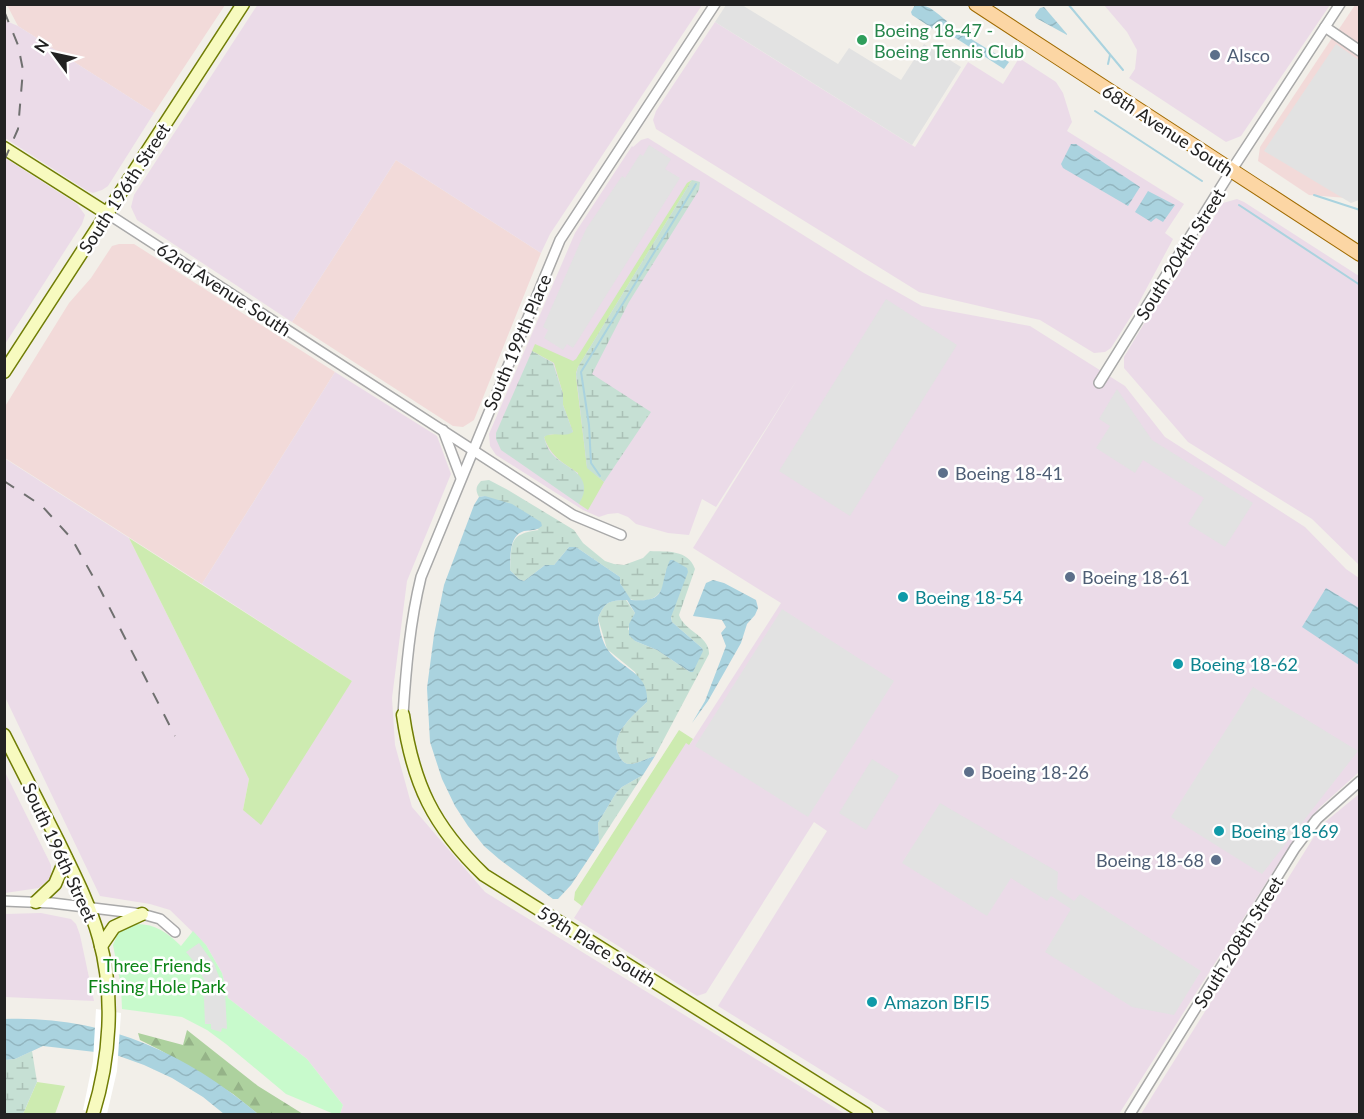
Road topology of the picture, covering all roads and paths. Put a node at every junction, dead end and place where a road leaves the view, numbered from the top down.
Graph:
1 (243, 4) edge
2 (716, 4) edge
3 (976, 4) edge
4 (1341, 4) edge
5 (1324, 27) junction
6 (1359, 51) edge
7 (4, 148) edge
8 (1231, 171) junction
9 (108, 214) junction
10 (1359, 254) edge
11 (4, 372) edge
12 (1099, 383) dead end
13 (442, 430) junction
14 (473, 449) junction
15 (461, 478) junction
16 (621, 535) dead end
17 (403, 715) joint
18 (4, 735) edge
19 (1357, 786) edge
20 (66, 858) junction
21 (4, 901) edge
22 (36, 902) junction
23 (88, 906) junction
24 (142, 914) junction
25 (175, 932) dead end
26 (101, 946) junction
27 (93, 1114) edge
28 (866, 1114) edge
29 (1130, 1114) edge

1 - 9 main road, South 196th Street
2 - 14 street, South 199th Place
3 - 8 main road, 68th Avenue South
4 - 5 street, South 204th Street
5 - 6 street
5 - 8 street, South 204th Street
7 - 9 main road, 62nd Avenue South
8 - 10 main road, 68th Avenue South
8 - 12 street, South 204th Street
9 - 11 main road, South 196th Street
9 - 13 street, 62nd Avenue South
13 - 14 street, 62nd Avenue South
13 - 15 street
14 - 15 street, South 199th Place
14 - 16 street, 62nd Avenue South
15 - 17 street, South 199th Place
17 - 28 main road, 59th Place South
18 - 20 main road, South 196th Street
19 - 29 street, South 208th Street
20 - 22 main road
20 - 23 main road, South 196th Street
21 - 22 street
22 - 23 street
23 - 24 street
23 - 26 main road, South 196th Street
24 - 25 street
24 - 26 main road
26 - 27 main road, South 196th Street

